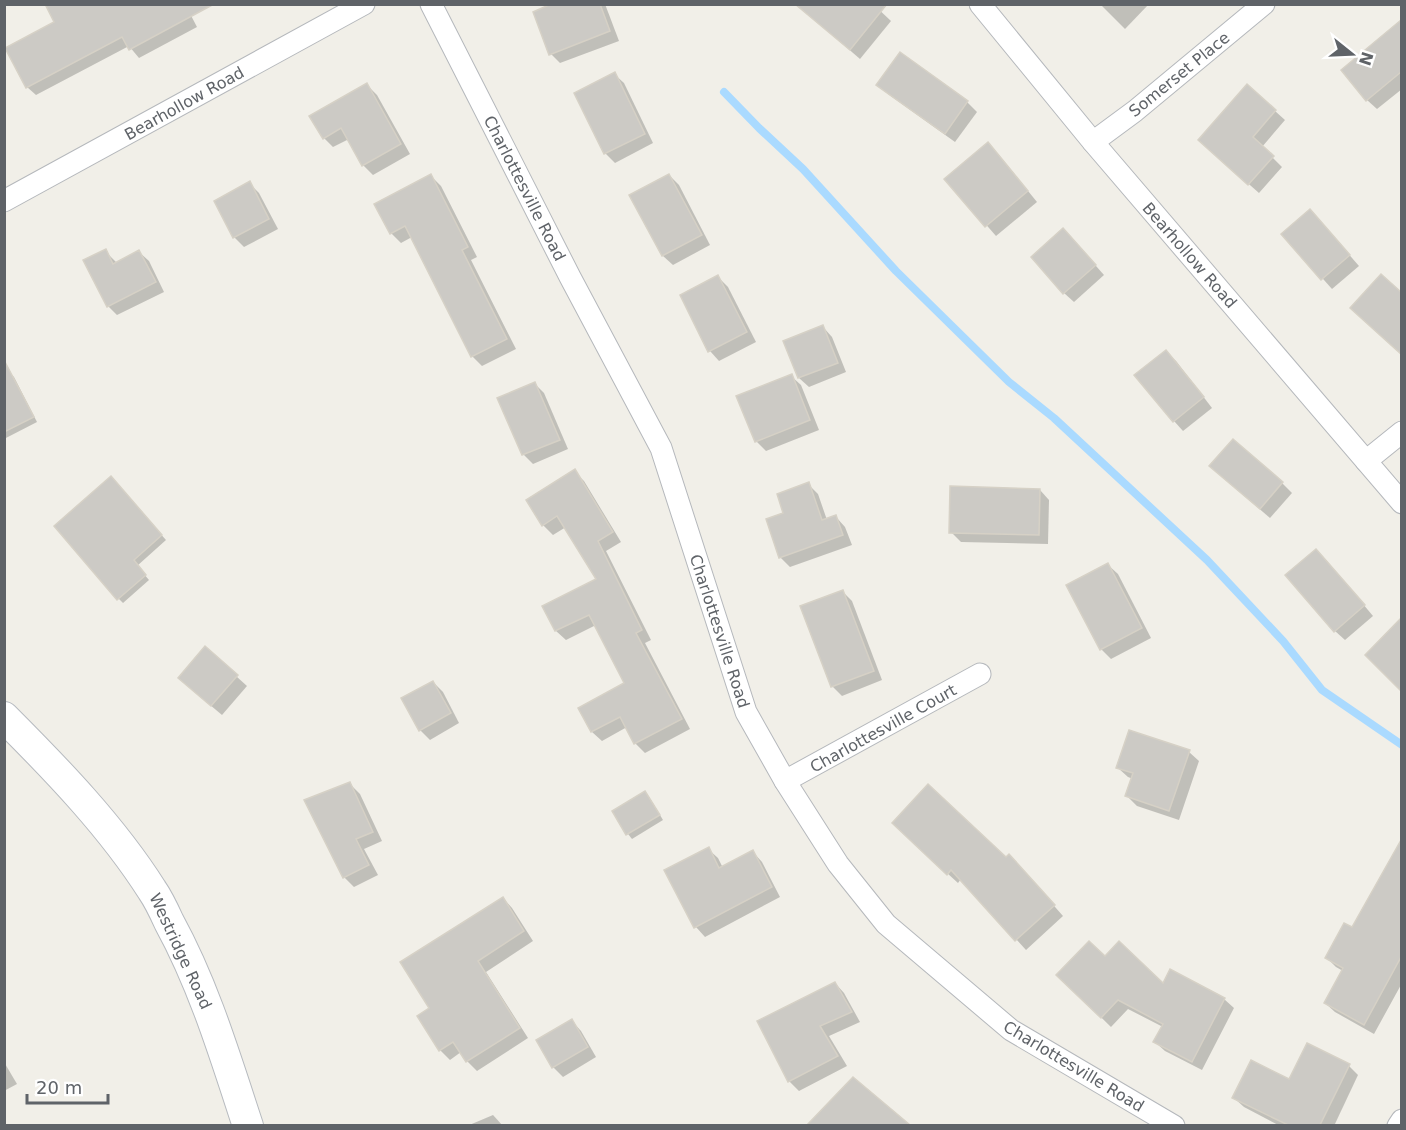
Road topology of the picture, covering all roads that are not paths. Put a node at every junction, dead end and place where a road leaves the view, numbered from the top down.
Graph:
1 (364, 4) edge
2 (431, 4) edge
3 (980, 4) edge
4 (1264, 4) edge
5 (1093, 142) junction
6 (4, 201) edge
7 (1401, 432) edge
8 (1366, 461) junction
9 (1401, 503) edge
10 (981, 674) dead end
11 (4, 717) edge
12 (785, 781) junction
13 (1401, 1119) edge
14 (248, 1125) edge
15 (1174, 1125) edge
16 (1398, 1125) edge

1 - 6 street, Bearhollow Road
2 - 12 street, Charlottesville Road
3 - 5 street, Bearhollow Road
4 - 5 street, Somerset Place
5 - 8 street, Bearhollow Road
7 - 8 street
8 - 9 street, Bearhollow Road
10 - 12 street, Charlottesville Court
11 - 14 main road, Westridge Road
12 - 15 street, Charlottesville Road
13 - 16 street

